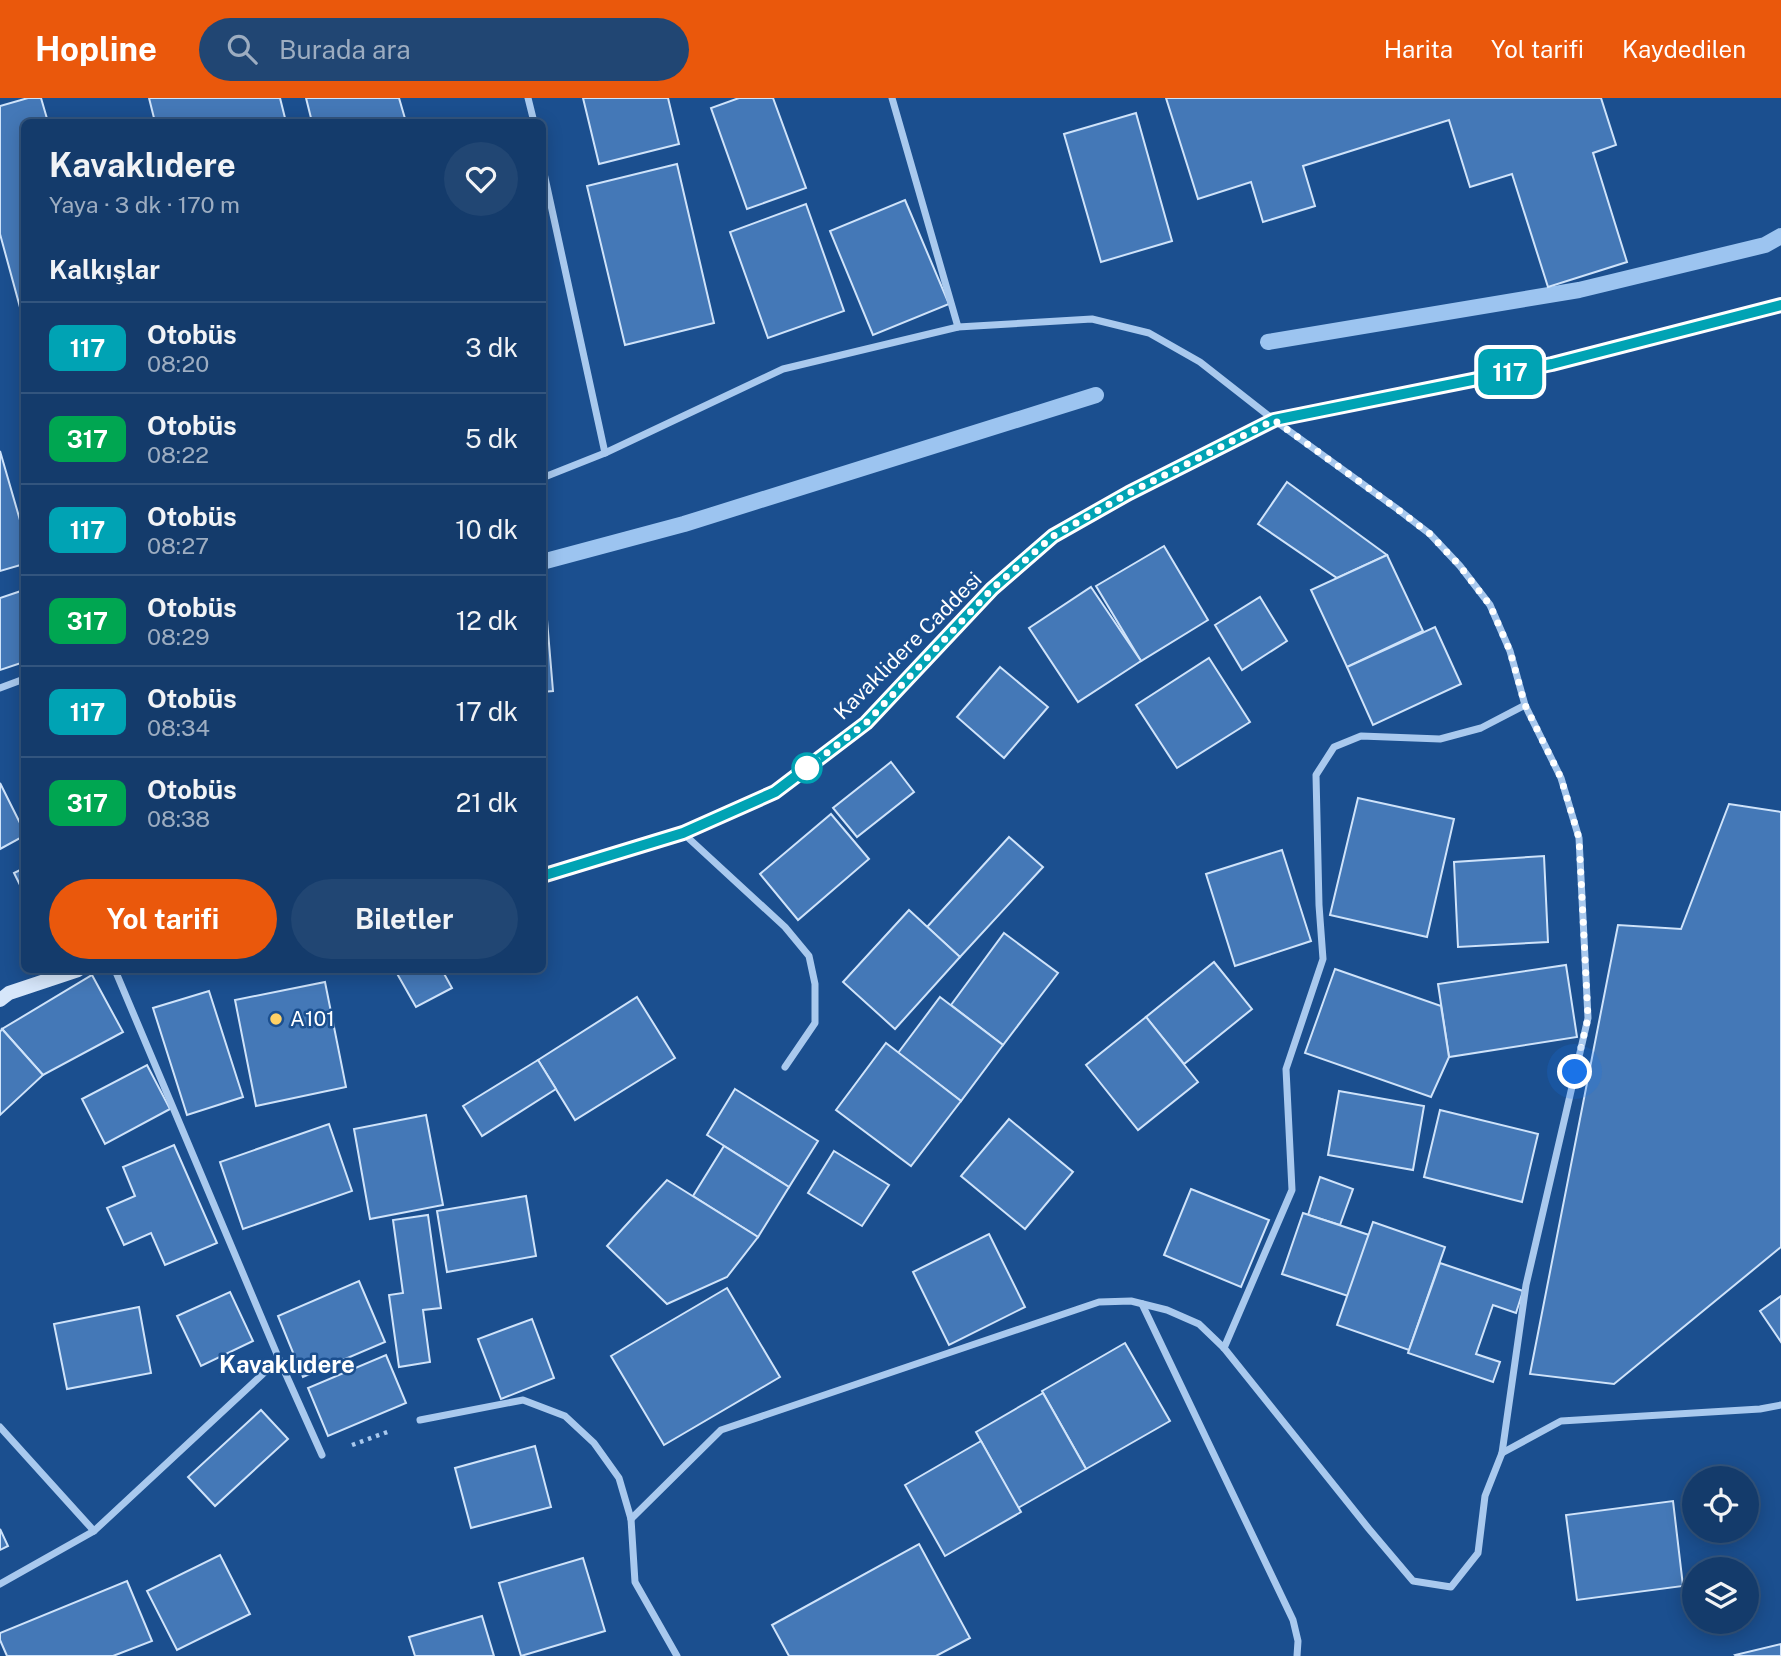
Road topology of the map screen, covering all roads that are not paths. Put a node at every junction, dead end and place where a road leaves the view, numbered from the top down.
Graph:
1 (528, 98) edge
2 (892, 98) edge
3 (533, 119) edge
4 (546, 182) edge
5 (1781, 305) edge
6 (958, 327) junction
7 (1274, 420) junction
8 (605, 453) junction
9 (546, 476) edge
10 (21, 680) edge
11 (0, 688) edge
12 (1525, 705) junction
13 (683, 833) junction
14 (546, 875) edge
15 (69, 973) edge
16 (116, 973) edge
17 (3, 995) edge
18 (785, 1067) dead end
19 (1142, 1304) junction
20 (1224, 1348) junction
21 (279, 1359) junction
22 (1781, 1405) edge
23 (420, 1420) road end
24 (0, 1427) edge
25 (1502, 1453) junction
26 (322, 1455) road end
27 (631, 1519) junction
28 (94, 1531) junction
29 (0, 1584) edge
30 (677, 1656) edge
31 (1297, 1656) edge

1 - 3 street
2 - 6 street
4 - 8 street
5 - 7 street, Kavaklidere Caddesi
6 - 7 street
6 - 8 street
7 - 12 street
7 - 13 street, Kavaklidere Caddesi
8 - 9 street
10 - 11 street
12 - 20 street
12 - 25 street
13 - 14 street, Kavaklidere Caddesi
13 - 18 street
15 - 17 street
16 - 21 street
19 - 20 street
19 - 27 street
19 - 31 street
20 - 25 street
21 - 26 street
21 - 28 street
22 - 25 street
23 - 27 street
24 - 28 street
27 - 30 street
28 - 29 street

